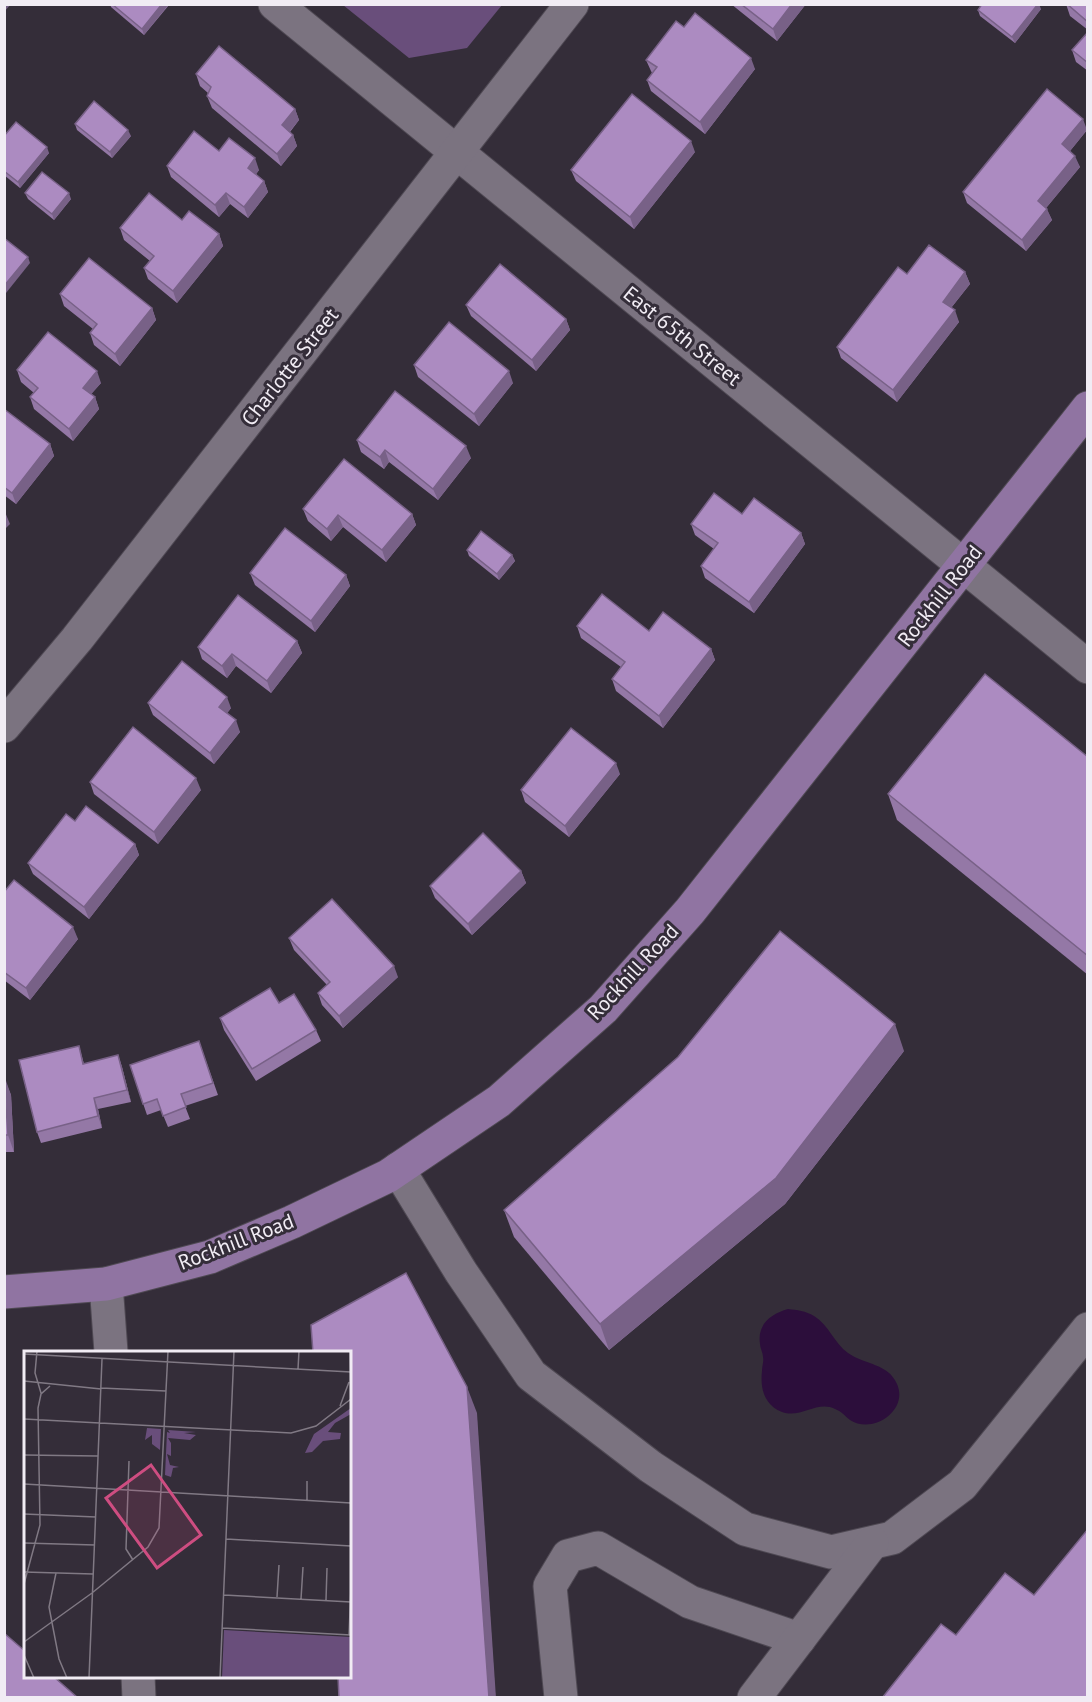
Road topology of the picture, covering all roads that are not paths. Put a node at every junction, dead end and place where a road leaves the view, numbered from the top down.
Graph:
1 (275, 4) edge
2 (572, 4) edge
3 (457, 153) junction
4 (1088, 408) edge
5 (964, 566) junction
6 (1088, 667) edge
7 (4, 726) edge
8 (398, 1169) junction
9 (106, 1284) junction
10 (4, 1292) edge
11 (1088, 1329) edge
12 (111, 1351) edge
13 (872, 1543) junction
14 (798, 1639) junction
15 (138, 1678) edge
16 (140, 1698) edge
17 (561, 1698) edge
18 (754, 1698) edge

1 - 3 street, East 65th Street
2 - 3 street, Charlotte Street
3 - 5 street, East 65th Street
3 - 7 street, Charlotte Street
4 - 5 main road, Rockhill Road
5 - 6 street, East 65th Street
5 - 8 main road, Rockhill Road
8 - 9 main road, Rockhill Road
8 - 13 street
9 - 10 main road, Rockhill Road
9 - 12 street
11 - 13 street
13 - 14 street
14 - 17 street
14 - 18 street
15 - 16 street

